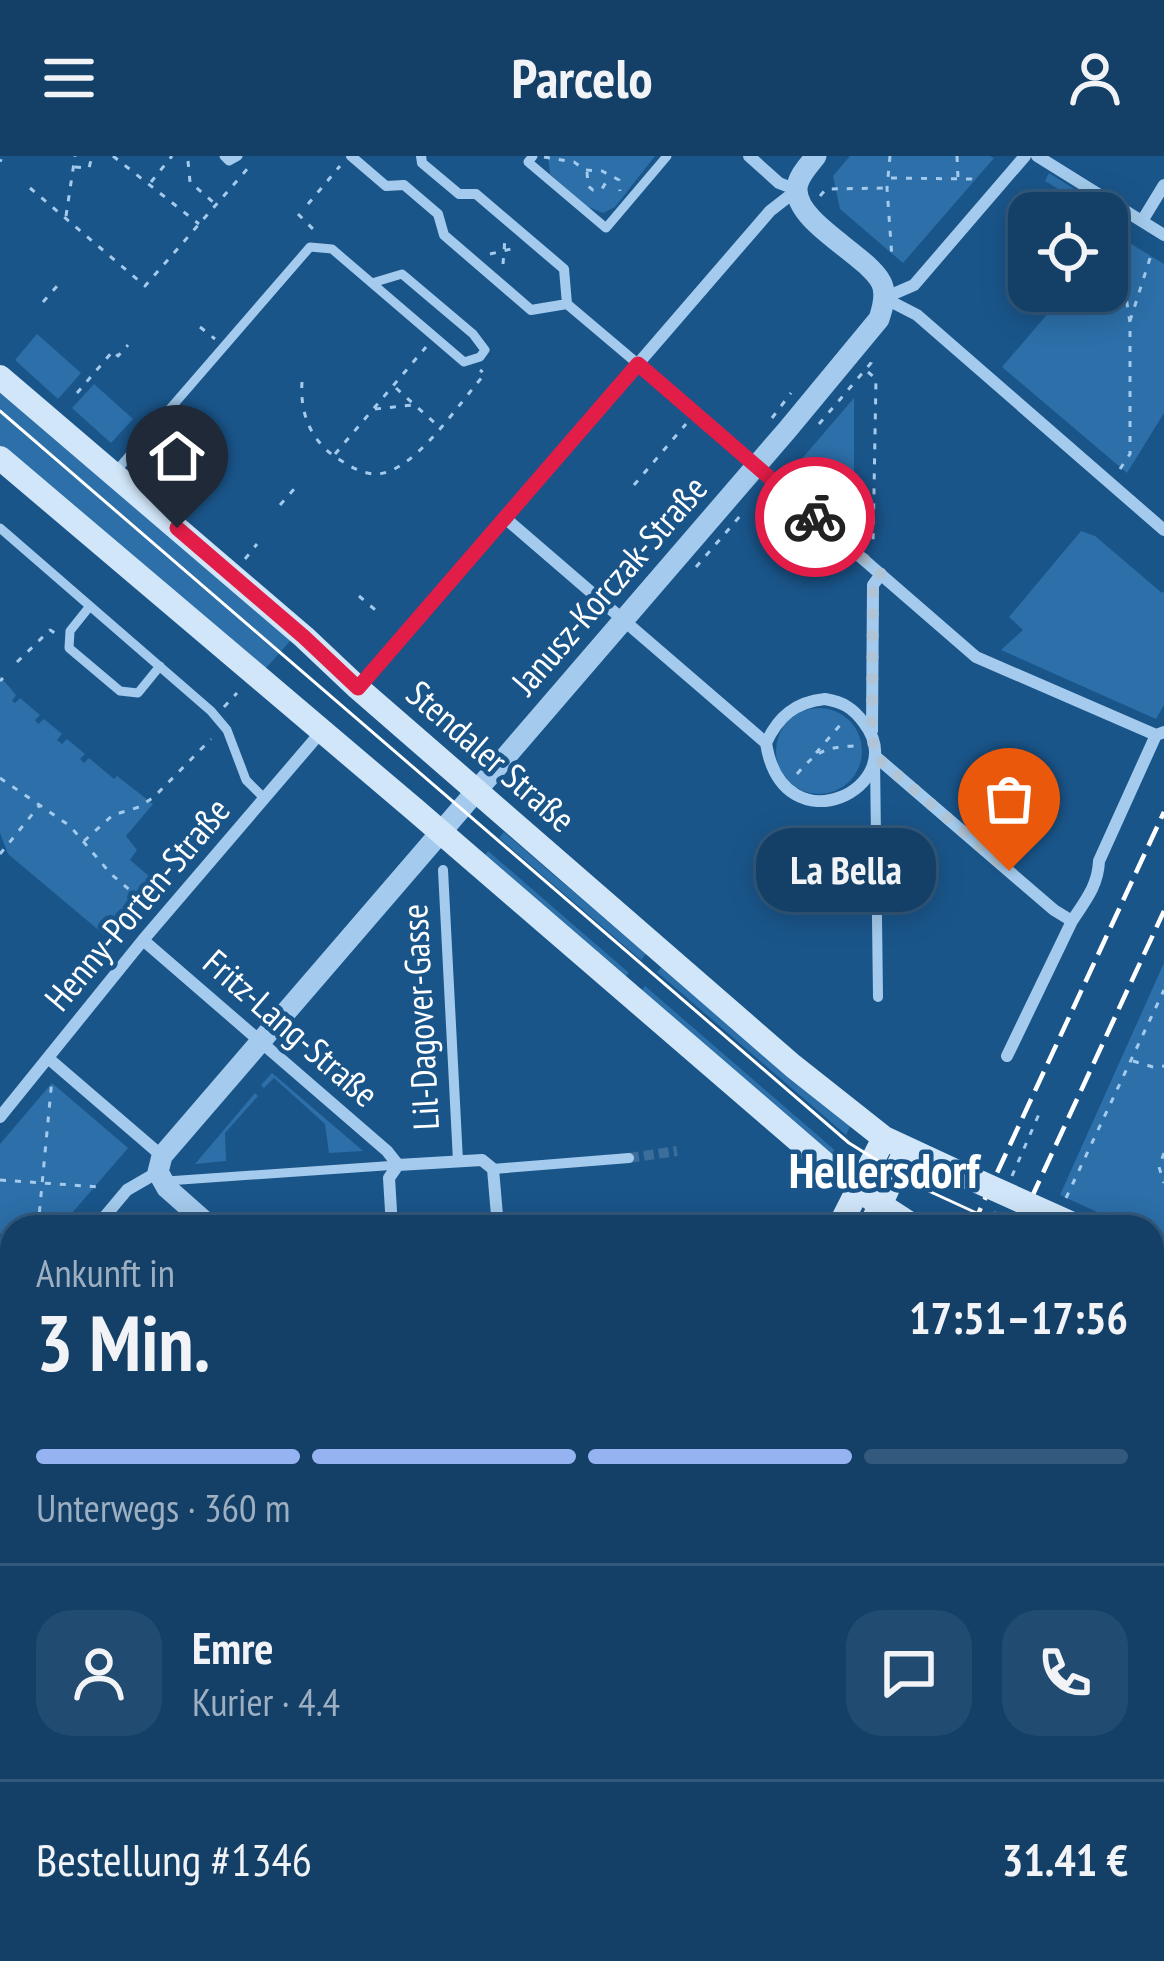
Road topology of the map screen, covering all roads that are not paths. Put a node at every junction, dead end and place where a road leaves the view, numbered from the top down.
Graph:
1 (224, 156) edge
2 (238, 156) edge
3 (421, 156) edge
4 (533, 156) edge
5 (667, 156) edge
6 (749, 156) edge
7 (816, 156) edge
8 (1025, 156) edge
9 (1037, 156) edge
10 (348, 158) edge
11 (1164, 185) edge
12 (797, 190) junction
13 (1142, 221) junction
14 (1164, 235) edge
15 (372, 283) junction
16 (884, 298) junction
17 (567, 304) junction
18 (638, 364) junction
19 (0, 377) edge
20 (0, 458) edge
21 (756, 466) junction
22 (113, 474) junction
23 (505, 518) junction
24 (0, 528) edge
25 (1164, 530) edge
26 (881, 574) junction
27 (90, 606) junction
28 (622, 621) junction
29 (160, 666) junction
30 (358, 688) junction
31 (321, 731) junction
32 (1160, 734) edge
33 (766, 743) junction
34 (874, 745) junction
35 (476, 790) junction
36 (264, 798) junction
37 (440, 832) junction
38 (443, 869) dead end
39 (1072, 921) junction
40 (143, 940) junction
41 (878, 997) dead end
42 (260, 1041) junction
43 (1007, 1056) dead end
44 (48, 1058) junction
45 (0, 1117) edge
46 (895, 1143) junction
47 (629, 1158) tunnel mouth
48 (458, 1161) junction
49 (398, 1165) junction
50 (493, 1168) junction
51 (161, 1169) junction
52 (858, 1190) junction
53 (106, 1215) edge
54 (198, 1215) edge
55 (391, 1215) edge
56 (497, 1215) edge
57 (845, 1215) edge
58 (874, 1215) edge
59 (875, 1215) edge
60 (1052, 1215) edge

1 - 2 lane
3 - 17 street
4 - 5 lane
6 - 12 street
7 - 12 street
8 - 16 street, Janusz-Korczak-Straße
9 - 13 street
10 - 17 street
11 - 13 street
12 - 16 street
12 - 18 street
13 - 14 street
15 - 15 lane
15 - 22 lane
16 - 21 street, Janusz-Korczak-Straße
16 - 25 street
17 - 18 street
18 - 21 street
18 - 23 street
19 - 22 main road, Stendaler Straße
20 - 31 main road
21 - 26 street
21 - 28 street, Janusz-Korczak-Straße
22 - 30 main road, Stendaler Straße
23 - 28 street
23 - 30 street
24 - 27 lane
26 - 32 street
26 - 34 street
27 - 29 lane
27 - 29 lane
28 - 33 street
28 - 35 street, Janusz-Korczak-Straße
29 - 36 lane
30 - 35 main road, Stendaler Straße
31 - 36 street, Henny-Porten-Straße
31 - 37 main road
32 - 39 street
33 - 34 street
33 - 34 street
34 - 39 street
34 - 41 street
35 - 37 street, Janusz-Korczak-Straße
35 - 46 main road, Stendaler Straße
36 - 40 street, Henny-Porten-Straße
37 - 42 street, Janusz-Korczak-Straße
37 - 52 main road
38 - 48 street, Lil-Dagover-Gasse
39 - 43 street
40 - 42 street, Fritz-Lang-Straße
40 - 44 street, Henny-Porten-Straße
42 - 49 street, Fritz-Lang-Straße
42 - 51 street, Janusz-Korczak-Straße
44 - 45 street, Henny-Porten-Straße
44 - 51 street
46 - 52 main road
46 - 59 main road
46 - 60 main road, Stendaler Straße, bridge
47 - 50 street
48 - 49 street
48 - 50 street
49 - 51 lane
49 - 55 street
50 - 56 street
51 - 53 street
51 - 54 street
52 - 57 main road
52 - 58 main road

